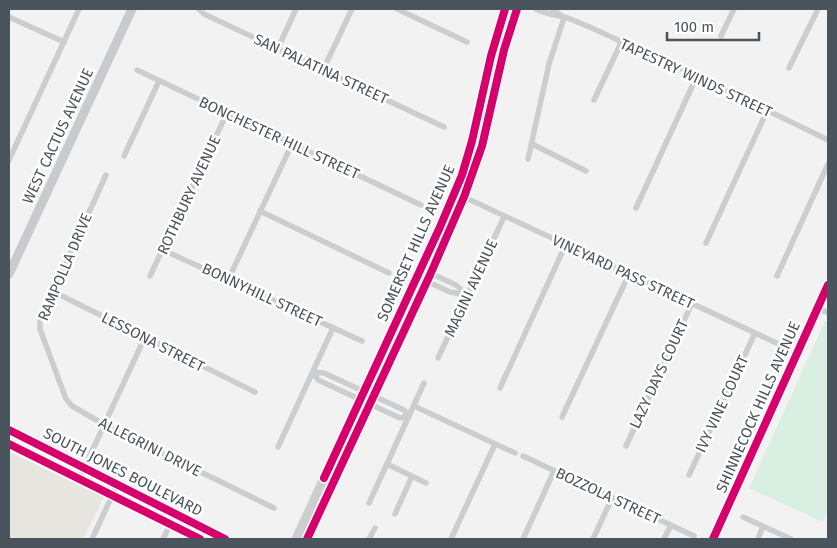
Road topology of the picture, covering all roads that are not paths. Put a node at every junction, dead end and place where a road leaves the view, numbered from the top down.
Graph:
1 (79, 9) edge
2 (132, 9) edge
3 (296, 9) edge
4 (352, 9) edge
5 (397, 9) edge
6 (505, 9) edge
7 (517, 9) edge
8 (536, 9) edge
9 (552, 9) edge
10 (734, 9) edge
11 (818, 9) edge
12 (199, 10) edge
13 (9, 17) edge
14 (564, 18) junction
15 (721, 36) dead end
16 (64, 42) junction
17 (467, 42) dead end
18 (621, 43) junction
19 (278, 48) junction
20 (789, 68) dead end
21 (137, 70) dead end
22 (323, 70) junction
23 (697, 76) junction
24 (159, 81) junction
25 (594, 100) dead end
26 (767, 111) junction
27 (227, 113) junction
28 (444, 127) dead end
29 (828, 140) edge
30 (292, 144) junction
31 (532, 144) junction
32 (124, 156) dead end
33 (528, 159) dead end
34 (9, 160) edge
35 (828, 164) edge
36 (586, 171) dead end
37 (106, 175) dead end
38 (464, 198) junction
39 (421, 205) dead end
40 (636, 208) dead end
41 (260, 211) junction
42 (504, 217) junction
43 (706, 242) dead end
44 (565, 246) junction
45 (163, 250) junction
46 (10, 269) edge
47 (388, 272) dead end
48 (419, 273) junction
49 (629, 274) junction
50 (150, 276) dead end
51 (777, 276) dead end
52 (429, 277) junction
53 (228, 280) junction
54 (828, 285) edge
55 (52, 291) junction
56 (467, 296) junction
57 (692, 303) junction
58 (818, 308) junction
59 (828, 313) edge
60 (333, 328) junction
61 (755, 333) junction
62 (144, 338) junction
63 (362, 342) dead end
64 (783, 346) dead end
65 (438, 358) dead end
66 (51, 361) joint
67 (313, 372) junction
68 (424, 383) dead end
69 (500, 388) dead end
70 (254, 392) dead end
71 (362, 396) junction
72 (371, 400) junction
73 (414, 406) junction
74 (409, 416) junction
75 (562, 417) dead end
76 (105, 425) junction
77 (9, 430) edge
78 (9, 444) edge
79 (495, 444) junction
80 (626, 446) dead end
81 (278, 447) dead end
82 (515, 453) dead end
83 (523, 456) dead end
84 (387, 464) junction
85 (84, 468) junction
86 (554, 471) junction
87 (689, 475) dead end
88 (412, 476) junction
89 (79, 479) junction
90 (426, 482) dead end
91 (117, 485) junction
92 (112, 496) junction
93 (612, 498) junction
94 (369, 503) dead end
95 (274, 508) dead end
96 (395, 514) dead end
97 (743, 517) dead end
98 (170, 525) junction
99 (671, 525) junction
100 (763, 526) junction
101 (375, 528) dead end
102 (694, 536) dead end
103 (92, 539) edge
104 (163, 539) edge
105 (200, 539) edge
106 (225, 539) edge
107 (296, 539) edge
108 (307, 539) edge
109 (369, 539) edge
110 (452, 539) edge
111 (523, 539) edge
112 (593, 539) edge
113 (664, 539) edge
114 (712, 539) edge
115 (758, 539) edge
116 (791, 539) edge

1 - 16 street
2 - 46 main road, WEST CACTUS AVENUE
3 - 19 street
4 - 22 street
5 - 17 street
6 - 48 main road, SOMERSET HILLS AVENUE
7 - 38 main road, SOMERSET HILLS AVENUE
8 - 14 street, TAPESTRY WINDS STREET
9 - 14 street, TAPESTRY WINDS STREET
10 - 15 street
11 - 20 street
12 - 19 street, SAN PALATINA STREET
13 - 16 street
14 - 18 street, TAPESTRY WINDS STREET
14 - 31 street
16 - 34 street
18 - 23 street, TAPESTRY WINDS STREET
18 - 25 street
19 - 22 street, SAN PALATINA STREET
21 - 24 street, BONCHESTER HILL STREET
22 - 28 street, SAN PALATINA STREET
23 - 26 street, TAPESTRY WINDS STREET
23 - 40 street
24 - 27 street, BONCHESTER HILL STREET
24 - 32 street
26 - 29 street, TAPESTRY WINDS STREET
26 - 43 street
27 - 30 street, BONCHESTER HILL STREET
27 - 45 street, ROTHBURY AVENUE
30 - 39 street, BONCHESTER HILL STREET
30 - 41 street
31 - 33 street
31 - 36 street
35 - 51 street
37 - 55 street, RAMPOLLA DRIVE
38 - 42 street, VINEYARD PASS STREET
38 - 52 main road, SOMERSET HILLS AVENUE
41 - 47 street
41 - 53 street
42 - 44 street, VINEYARD PASS STREET
42 - 56 street, MAGINI AVENUE
44 - 49 street, VINEYARD PASS STREET
44 - 69 street
45 - 50 street, ROTHBURY AVENUE
45 - 53 street, BONNYHILL STREET
48 - 52 street
48 - 52 street
48 - 71 main road, SOMERSET HILLS AVENUE
49 - 57 street, VINEYARD PASS STREET
49 - 75 street
52 - 56 street
52 - 56 street
52 - 72 main road, SOMERSET HILLS AVENUE
53 - 60 street, BONNYHILL STREET
54 - 58 main road, SHINNECOCK HILLS AVENUE
55 - 62 street, LESSONA STREET
55 - 66 street, RAMPOLLA DRIVE
56 - 65 street, MAGINI AVENUE
57 - 61 street, VINEYARD PASS STREET
57 - 80 street, LAZY DAYS COURT
58 - 59 street
58 - 114 main road, SHINNECOCK HILLS AVENUE
60 - 63 street, BONNYHILL STREET
60 - 67 street
61 - 64 street, VINEYARD PASS STREET
61 - 87 street, IVY VINE COURT
62 - 70 street, LESSONA STREET
62 - 76 street
66 - 76 street, ALLEGRINI DRIVE
67 - 71 street
67 - 71 street
67 - 81 street
68 - 73 street
71 - 72 street
71 - 107 main road, SOMERSET HILLS AVENUE
72 - 74 street
72 - 108 main road, SOMERSET HILLS AVENUE
73 - 74 street
73 - 79 street
74 - 84 street
76 - 85 street
76 - 95 street, ALLEGRINI DRIVE
77 - 85 main road, SOUTH JONES BOULEVARD
78 - 89 main road, SOUTH JONES BOULEVARD
79 - 82 street
79 - 110 street
83 - 86 street, BOZZOLA STREET
84 - 88 street
84 - 94 street
85 - 89 street
85 - 91 main road, SOUTH JONES BOULEVARD
86 - 93 street, BOZZOLA STREET
86 - 111 street
88 - 90 street
88 - 96 street
89 - 92 main road, SOUTH JONES BOULEVARD
91 - 92 street
91 - 106 main road, SOUTH JONES BOULEVARD
92 - 98 main road, SOUTH JONES BOULEVARD
92 - 103 street
93 - 99 street, BOZZOLA STREET
93 - 112 street
97 - 100 street
98 - 104 street
98 - 105 main road, SOUTH JONES BOULEVARD
99 - 102 street, BOZZOLA STREET
99 - 113 street
100 - 115 street
100 - 116 street
101 - 109 street

